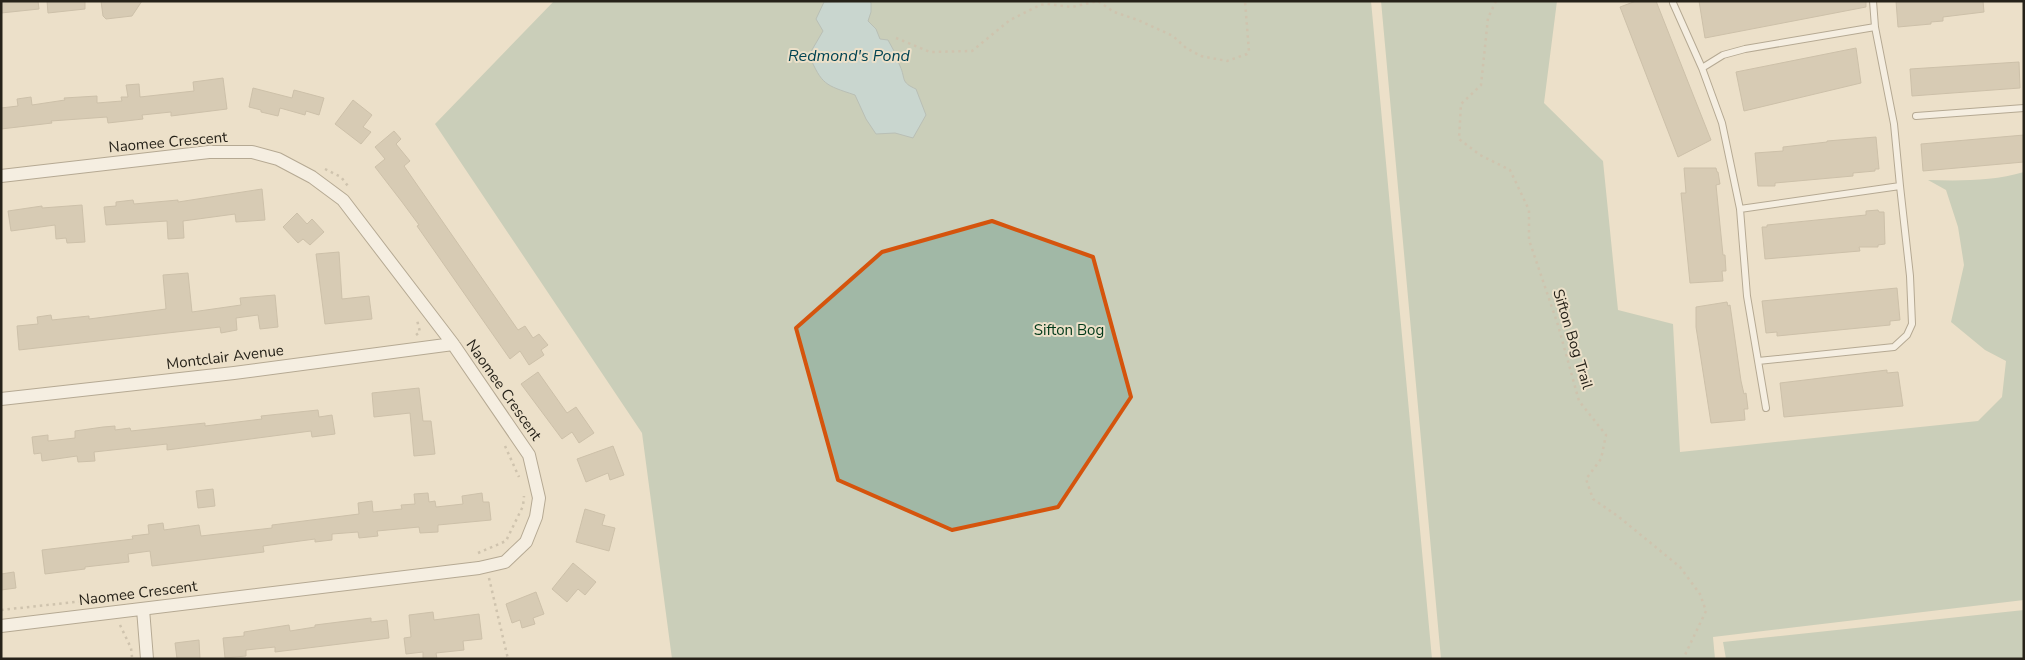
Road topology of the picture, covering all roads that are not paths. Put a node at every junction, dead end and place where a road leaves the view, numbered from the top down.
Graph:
1 (1873, 1) edge
2 (1673, 3) dead end
3 (1875, 27) junction
4 (1702, 68) junction
5 (2024, 108) edge
6 (1916, 116) dead end
7 (1, 176) edge
8 (1900, 186) junction
9 (1740, 209) junction
10 (453, 344) junction
11 (1758, 361) junction
12 (1, 399) edge
13 (1766, 408) dead end
14 (143, 609) junction
15 (1, 626) edge
16 (147, 659) edge

1 - 3 lane
2 - 4 lane
3 - 4 lane
3 - 8 lane
4 - 9 lane
5 - 6 lane
7 - 10 street, Naomee Crescent
8 - 9 lane
8 - 11 lane
9 - 11 lane
10 - 12 street, Montclair Avenue
10 - 14 street, Naomee Crescent
11 - 13 lane
14 - 15 street, Naomee Crescent
14 - 16 street

